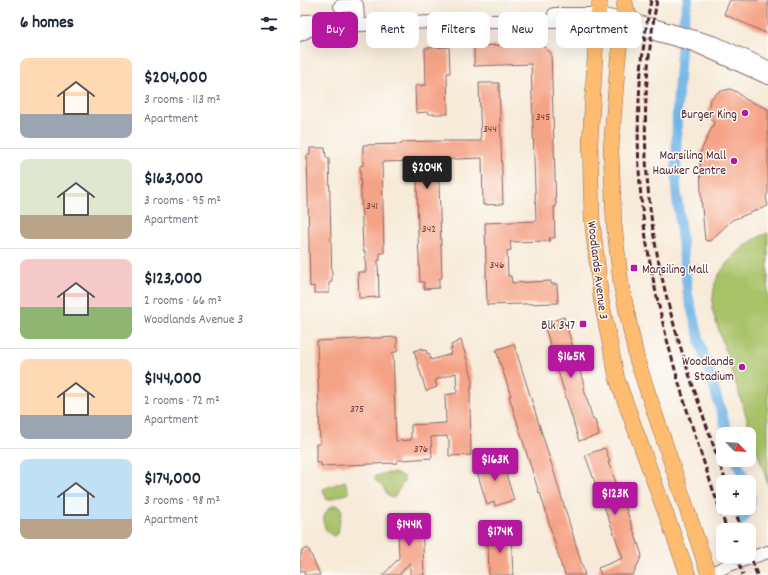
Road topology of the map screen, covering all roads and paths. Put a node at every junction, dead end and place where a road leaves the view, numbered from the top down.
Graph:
1 (625, 1) edge
2 (340, 6) dead end
3 (358, 12) edge
4 (628, 12) edge
5 (556, 14) edge
6 (358, 19) edge
7 (312, 21) edge
8 (556, 21) edge
9 (300, 25) edge
10 (642, 26) edge
11 (300, 35) edge
12 (693, 40) junction
13 (597, 48) edge
14 (623, 48) edge
15 (768, 67) edge
16 (768, 78) edge
17 (664, 441) junction
18 (642, 448) junction
19 (768, 552) edge
20 (688, 575) edge
21 (709, 575) edge

1 - 4 main road
2 - 3 street
5 - 6 street
7 - 9 street
8 - 11 street
10 - 12 street
12 - 15 street
12 - 16 street
13 - 18 main road, Woodlands Avenue 3
14 - 17 main road, Woodlands Avenue 3
17 - 18 main road
17 - 21 main road, Woodlands Avenue 3
18 - 20 main road, Woodlands Avenue 3
19 - 21 street

